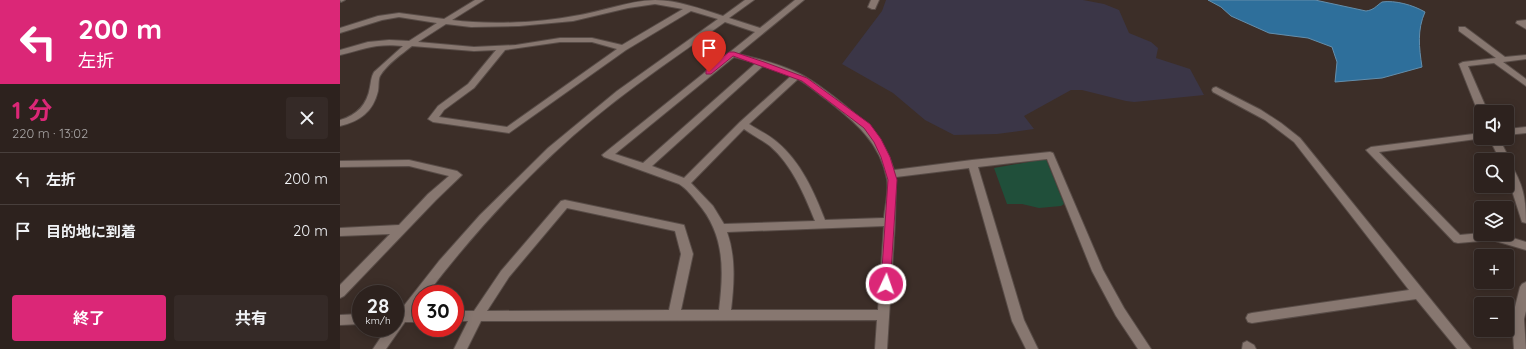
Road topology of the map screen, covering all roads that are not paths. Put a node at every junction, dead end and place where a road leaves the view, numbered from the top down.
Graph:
1 (480, 0) edge
2 (750, 0) edge
3 (800, 0) edge
4 (627, 3) edge
5 (690, 8) junction
6 (723, 19) junction
7 (447, 21) junction
8 (1526, 22) edge
9 (1526, 27) edge
10 (1462, 29) dead end
11 (340, 31) edge
12 (761, 31) junction
13 (412, 44) junction
14 (502, 48) junction
15 (623, 48) junction
16 (340, 53) edge
17 (731, 54) junction
18 (1526, 57) edge
19 (1499, 60) junction
20 (761, 63) junction
21 (796, 76) junction
22 (1526, 83) edge
23 (1216, 90) dead end
24 (1480, 105) edge
25 (340, 123) edge
26 (742, 124) junction
27 (1526, 130) edge
28 (1514, 131) edge
29 (1474, 137) edge
30 (972, 163) junction
31 (340, 164) edge
32 (645, 167) junction
33 (891, 174) junction
34 (1515, 181) joint
35 (685, 183) junction
36 (1526, 188) edge
37 (1526, 219) edge
38 (890, 222) junction
39 (822, 225) junction
40 (722, 228) junction
41 (401, 229) junction
42 (340, 232) edge
43 (1526, 246) edge
44 (1526, 287) edge
45 (340, 293) edge
46 (1418, 294) junction
47 (404, 312) edge
48 (884, 315) junction
49 (464, 316) edge
50 (478, 316) junction
51 (674, 316) junction
52 (724, 316) junction
53 (1252, 318) dead end
54 (352, 319) edge
55 (340, 320) edge
56 (387, 337) edge
57 (379, 349) edge
58 (460, 349) edge
59 (881, 349) edge
60 (1032, 349) edge
61 (1145, 349) edge
62 (1465, 349) edge
63 (1520, 349) edge

1 - 7 street
2 - 6 street
3 - 12 street
4 - 5 street
4 - 7 street
5 - 6 street
5 - 15 street
6 - 12 street
6 - 47 street
7 - 11 street
7 - 13 street
8 - 9 street
10 - 19 street
12 - 17 street
13 - 14 street
13 - 16 street
13 - 25 street
14 - 15 street
14 - 15 street
17 - 20 street
17 - 32 street
18 - 19 street
19 - 22 street
19 - 24 street
20 - 21 street
20 - 32 street
21 - 26 street
21 - 33 street
23 - 46 street
26 - 35 street
26 - 39 street
27 - 28 street
29 - 43 street
30 - 33 street
30 - 60 street
30 - 61 street
31 - 41 street
32 - 35 street
33 - 38 street
34 - 36 street
34 - 37 street
35 - 40 street
38 - 39 street
38 - 48 street
39 - 40 street
40 - 52 street
41 - 42 street
41 - 45 street
44 - 63 street
46 - 53 street
46 - 62 street
48 - 52 street
48 - 59 street
49 - 50 street
50 - 51 street
50 - 51 street
50 - 58 street
51 - 52 street
54 - 55 street
56 - 57 street

